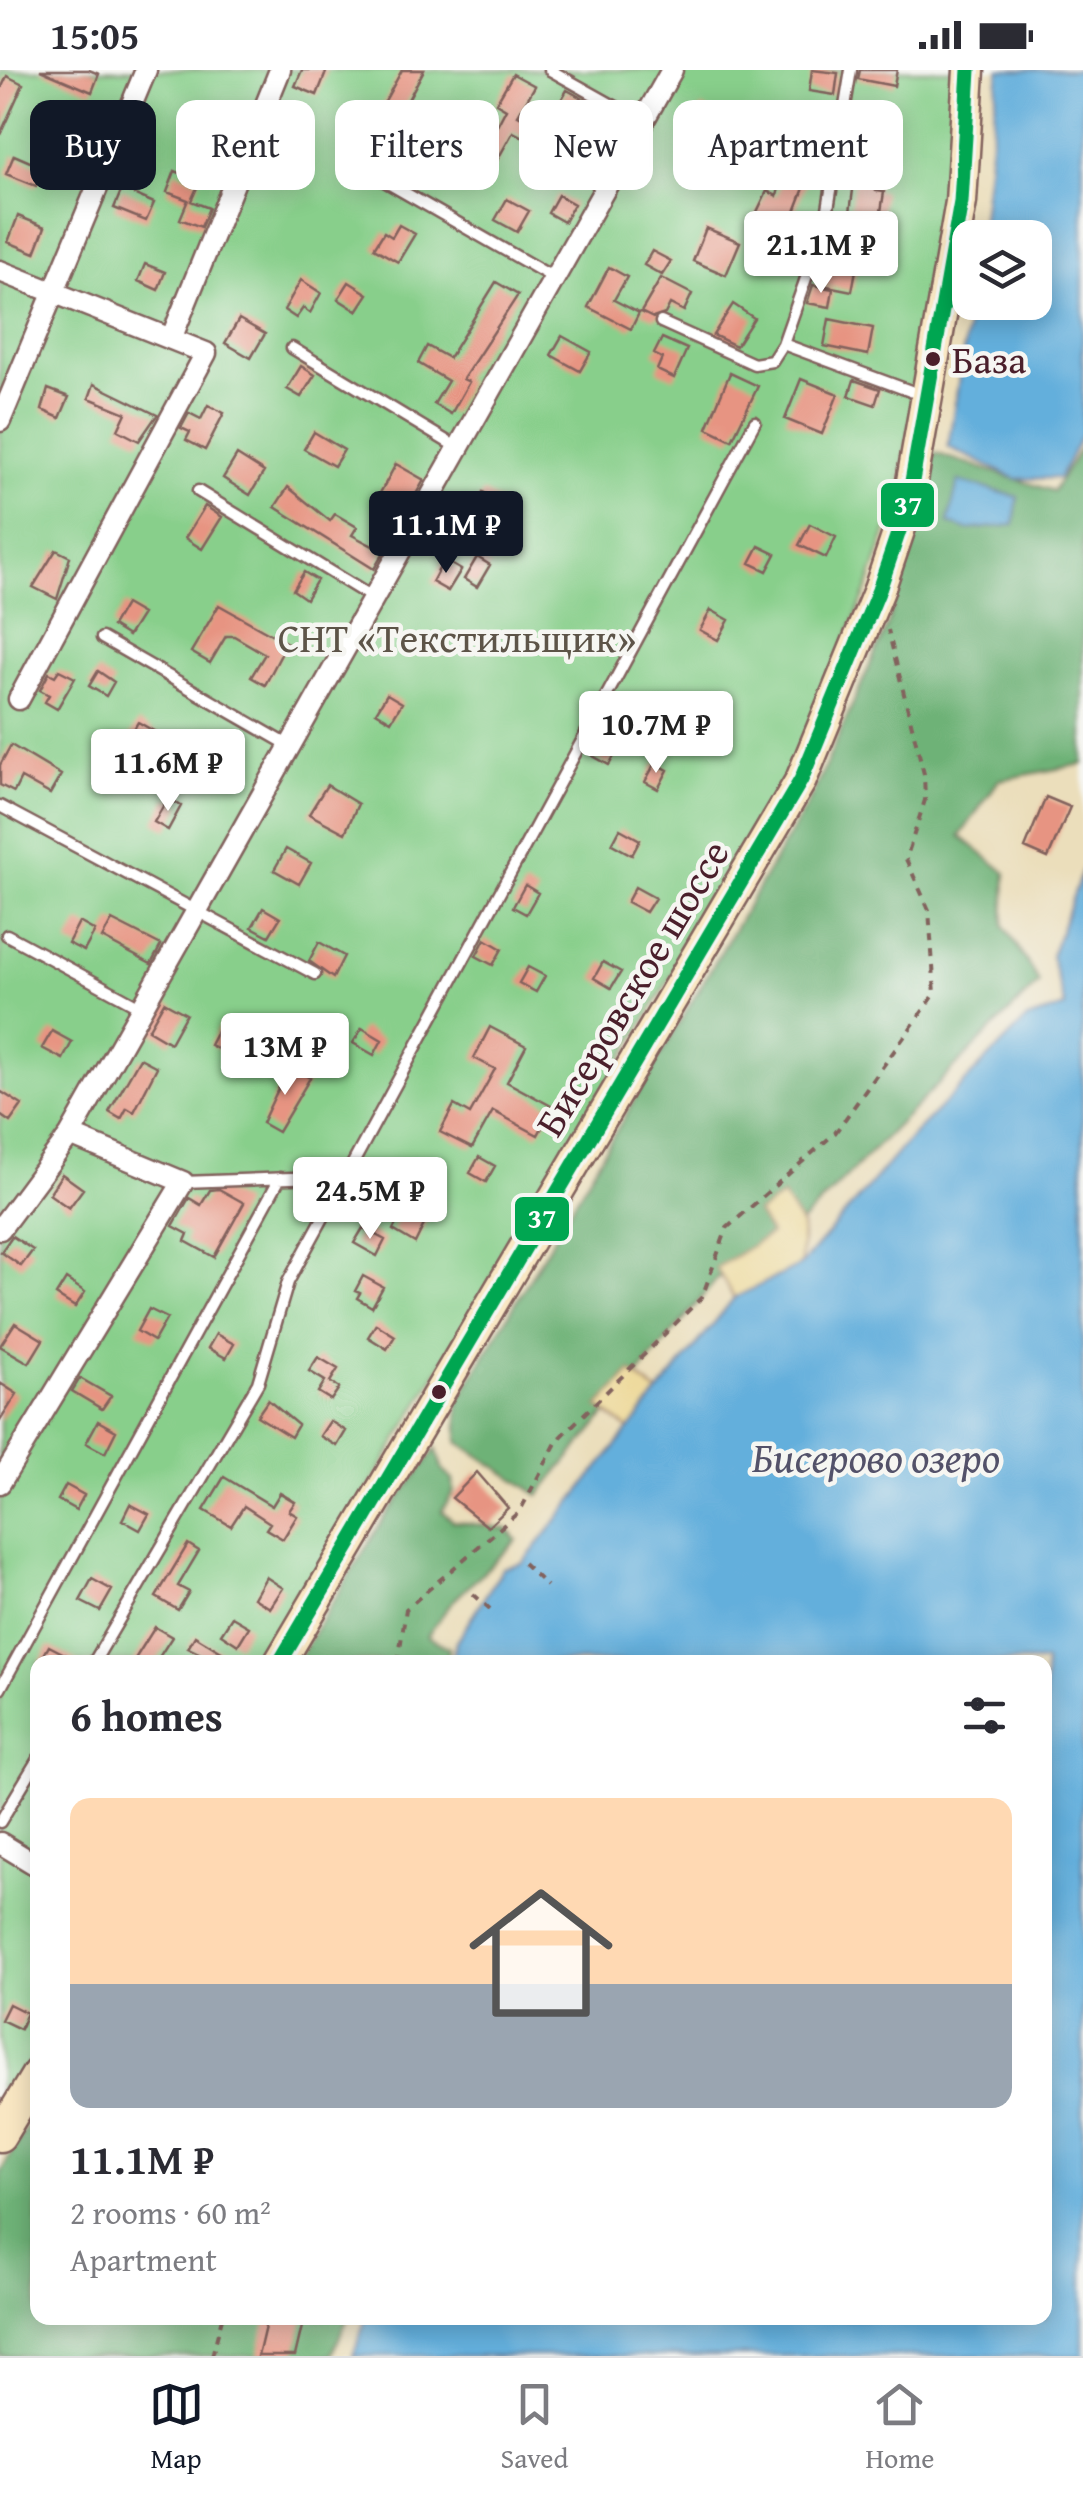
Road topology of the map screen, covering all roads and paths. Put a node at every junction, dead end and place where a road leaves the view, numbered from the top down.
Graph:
1 (146, 70) edge
2 (280, 70) edge
3 (550, 70) edge
4 (672, 70) edge
5 (851, 70) edge
6 (969, 70) edge
7 (603, 100) edge
8 (653, 103) edge
9 (400, 190) edge
10 (604, 190) edge
11 (0, 271) edge
12 (554, 278) junction
13 (54, 292) junction
14 (661, 322) dead end
15 (171, 339) junction
16 (783, 344) junction
17 (292, 348) dead end
18 (930, 398) junction
19 (0, 421) edge
20 (755, 422) dead end
21 (458, 448) junction
22 (198, 491) dead end
23 (373, 598) junction
24 (884, 613) dead end
25 (102, 638) dead end
26 (19, 698) dead end
27 (290, 746) junction
28 (0, 806) edge
29 (196, 911) junction
30 (7, 935) dead end
31 (314, 974) dead end
32 (142, 1008) junction
33 (70, 1134) junction
34 (346, 1176) junction
35 (280, 1178) junction
36 (183, 1182) junction
37 (0, 1229) edge
38 (0, 1484) edge
39 (523, 1563) dead end
40 (547, 1586) dead end
41 (473, 1594) dead end
42 (490, 1609) dead end
43 (98, 1655) edge
44 (284, 1655) edge
45 (399, 1655) edge
46 (0, 1689) edge
47 (30, 1772) edge
48 (0, 1822) edge
49 (0, 1844) edge
50 (30, 1861) edge
51 (30, 2086) edge
52 (0, 2136) edge
53 (220, 2325) edge
54 (212, 2356) edge

1 - 13 street
2 - 15 street
3 - 7 lane
4 - 8 street
5 - 16 lane
6 - 18 main road, Бисеровское шоссе
9 - 12 lane
10 - 12 street
11 - 13 street
12 - 21 street
13 - 15 street
13 - 19 street
14 - 16 lane
15 - 26 street
16 - 18 lane
17 - 21 lane
18 - 44 main road, Бисеровское шоссе
20 - 34 lane
21 - 23 street
22 - 23 lane
23 - 27 street
24 - 45 path
25 - 27 lane
27 - 29 street
28 - 29 lane
29 - 31 lane
29 - 32 street
30 - 32 lane
32 - 33 street
33 - 36 street
33 - 37 street
34 - 35 lane
34 - 43 lane
35 - 36 lane
35 - 46 lane
36 - 38 street
39 - 40 path
41 - 42 path
47 - 48 lane
49 - 50 street
51 - 52 main road
53 - 54 path

